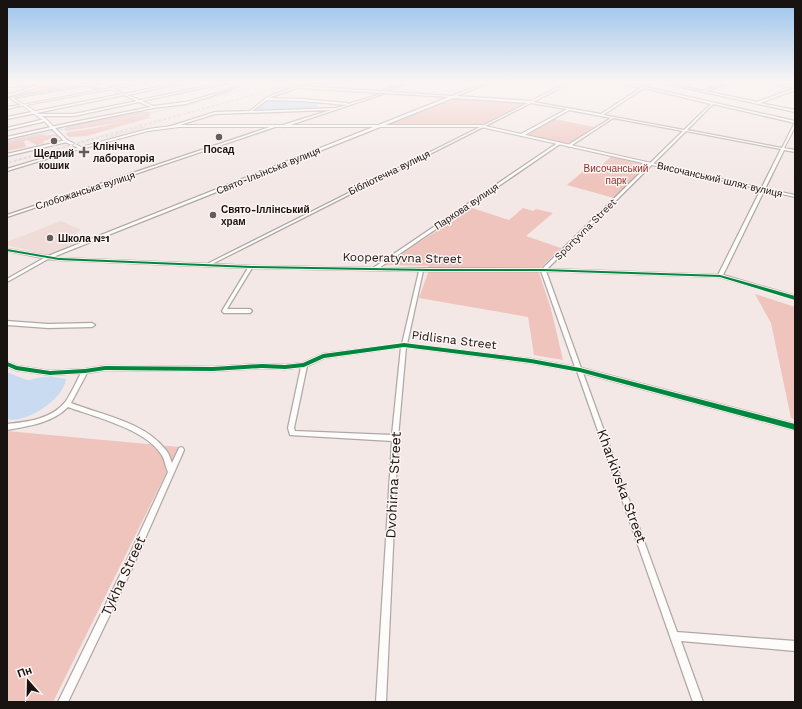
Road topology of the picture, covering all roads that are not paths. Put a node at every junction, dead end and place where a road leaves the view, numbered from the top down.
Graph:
1 (20, 115) edge
2 (38, 115) edge
3 (119, 115) edge
4 (211, 115) edge
5 (316, 115) edge
6 (407, 115) edge
7 (504, 115) edge
8 (558, 115) edge
9 (601, 115) edge
10 (701, 115) edge
11 (760, 115) edge
12 (613, 117) junction
13 (7, 118) edge
14 (45, 120) junction
15 (795, 123) edge
16 (277, 126) junction
17 (284, 126) junction
18 (380, 126) junction
19 (481, 126) junction
20 (168, 127) junction
21 (7, 129) edge
22 (56, 130) junction
23 (685, 131) junction
24 (522, 135) junction
25 (7, 138) edge
26 (66, 141) junction
27 (559, 143) junction
28 (569, 146) junction
29 (81, 148) junction
30 (782, 149) junction
31 (795, 151) edge
32 (7, 155) edge
33 (651, 164) junction
34 (7, 170) edge
35 (764, 189) junction
36 (795, 196) edge
37 (7, 216) edge
38 (7, 250) edge
39 (46, 258) junction
40 (208, 264) junction
41 (251, 266) junction
42 (374, 269) junction
43 (421, 270) junction
44 (543, 270) junction
45 (720, 276) junction
46 (7, 281) edge
47 (795, 298) edge
48 (250, 311) dead end
49 (7, 323) edge
50 (92, 325) dead end
51 (404, 345) junction
52 (7, 364) edge
53 (304, 365) junction
54 (580, 370) junction
55 (85, 371) junction
56 (67, 404) junction
57 (7, 427) edge
58 (795, 427) edge
59 (395, 438) junction
60 (181, 450) dead end
61 (171, 471) junction
62 (675, 636) junction
63 (795, 646) edge
64 (64, 702) edge
65 (381, 702) edge
66 (698, 702) edge

1 - 13 street
2 - 14 street
3 - 22 street
4 - 20 street
5 - 17 street
6 - 18 street, Свято-Ільїнська вулиця
7 - 19 street, Бібліотечна вулиця
8 - 24 street
9 - 12 street
10 - 23 street, Sportyvna Street
11 - 15 street
12 - 23 street
12 - 28 street
14 - 21 street
14 - 22 street
15 - 30 street
16 - 17 street, Височанський шлях вулиця
16 - 20 street, Височанський шлях вулиця
16 - 37 street, Слобожанська вулиця
17 - 18 street, Височанський шлях вулиця
18 - 19 street, Височанський шлях вулиця
18 - 39 street, Свято-Ільїнська вулиця
19 - 24 street, Височанський шлях вулиця
19 - 40 street, Бібліотечна вулиця
20 - 29 street, Височанський шлях вулиця
22 - 25 street
22 - 26 street
23 - 30 street
23 - 33 street, Sportyvna Street
24 - 27 street, Височанський шлях вулиця
26 - 29 street
26 - 32 street
27 - 28 street, Височанський шлях вулиця
27 - 42 street, Паркова вулиця
28 - 33 street, Височанський шлях вулиця
29 - 34 street
30 - 31 street
30 - 35 street
33 - 35 street, Височанський шлях вулиця
33 - 44 street, Sportyvna Street
35 - 36 street, Височанський шлях вулиця
35 - 45 street
38 - 39 street, Kooperatyvna Street
39 - 40 street, Kooperatyvna Street
39 - 46 street, Свято-Ільїнська вулиця
40 - 41 street, Kooperatyvna Street
41 - 42 street, Kooperatyvna Street
41 - 48 street
42 - 43 street, Kooperatyvna Street
43 - 44 street, Kooperatyvna Street
43 - 51 street, Dvohirna Street
44 - 45 street, Kooperatyvna Street
44 - 54 street, Kharkivska Street
45 - 47 street, Kooperatyvna Street
49 - 50 street
51 - 53 street, Pidlisna Street
51 - 54 street, Pidlisna Street
51 - 59 street, Dvohirna Street
52 - 55 street, Pidlisna Street
53 - 55 street, Pidlisna Street
53 - 59 street
54 - 58 street, Pidlisna Street
54 - 62 street, Kharkivska Street
55 - 56 street
56 - 57 street
56 - 61 street
59 - 65 street, Dvohirna Street
60 - 61 street, Tykha Street
61 - 64 street, Tykha Street
62 - 63 street
62 - 66 street, Kharkivska Street

